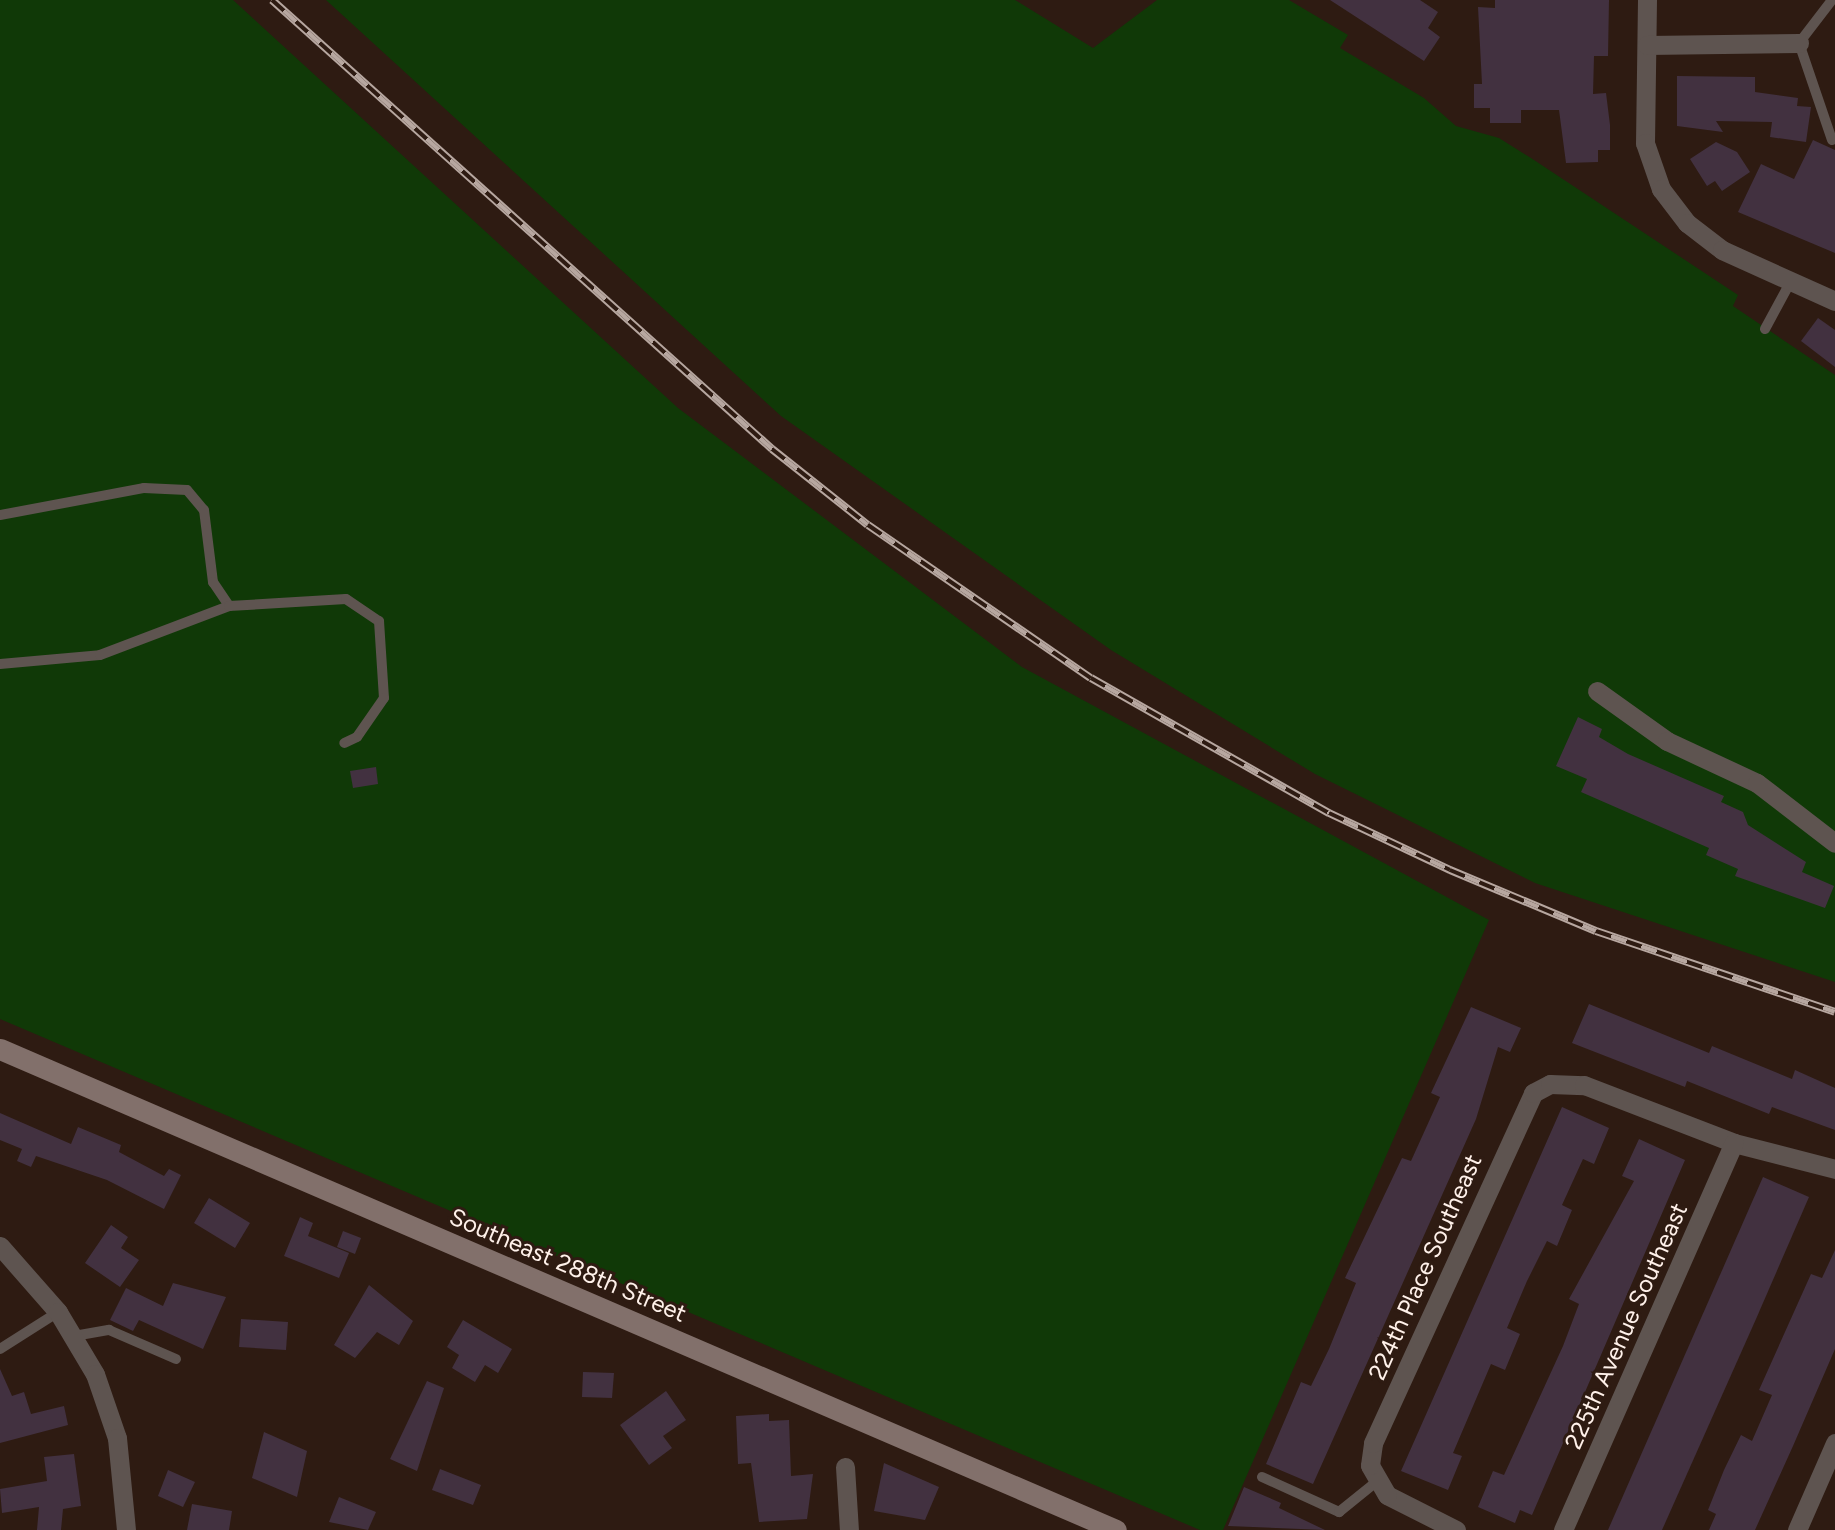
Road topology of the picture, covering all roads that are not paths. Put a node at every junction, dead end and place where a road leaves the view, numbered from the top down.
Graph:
1 (1647, 0) edge
2 (1832, 0) edge
3 (1799, 43) junction
4 (1647, 45) junction
5 (1832, 140) dead end
6 (1791, 281) junction
7 (1835, 301) edge
8 (1765, 329) dead end
9 (0, 514) edge
10 (229, 606) junction
11 (0, 664) edge
12 (1597, 691) dead end
13 (344, 743) dead end
14 (1835, 843) edge
15 (0, 1049) edge
16 (1734, 1143) junction
17 (1835, 1169) edge
18 (1, 1250) edge
19 (58, 1312) junction
20 (74, 1336) junction
21 (0, 1349) edge
22 (176, 1359) dead end
23 (1835, 1443) edge
24 (845, 1467) dead end
25 (1262, 1477) dead end
26 (1376, 1482) junction
27 (126, 1530) edge
28 (849, 1530) edge
29 (1116, 1530) edge
30 (1456, 1530) edge
31 (1563, 1530) edge
32 (1797, 1530) edge

1 - 4 street
2 - 3 lane
3 - 4 street
3 - 5 lane
4 - 6 street
6 - 7 street
6 - 8 lane
9 - 10 lane
10 - 11 lane
10 - 13 lane
12 - 14 street
15 - 29 street, Southeast 288th Street
16 - 17 street
16 - 26 street, 224th Place Southeast
16 - 31 street, 225th Avenue Southeast
18 - 19 street
19 - 20 street
19 - 21 lane
20 - 22 lane
20 - 27 street
23 - 32 street
24 - 28 street
25 - 26 lane
26 - 30 street

